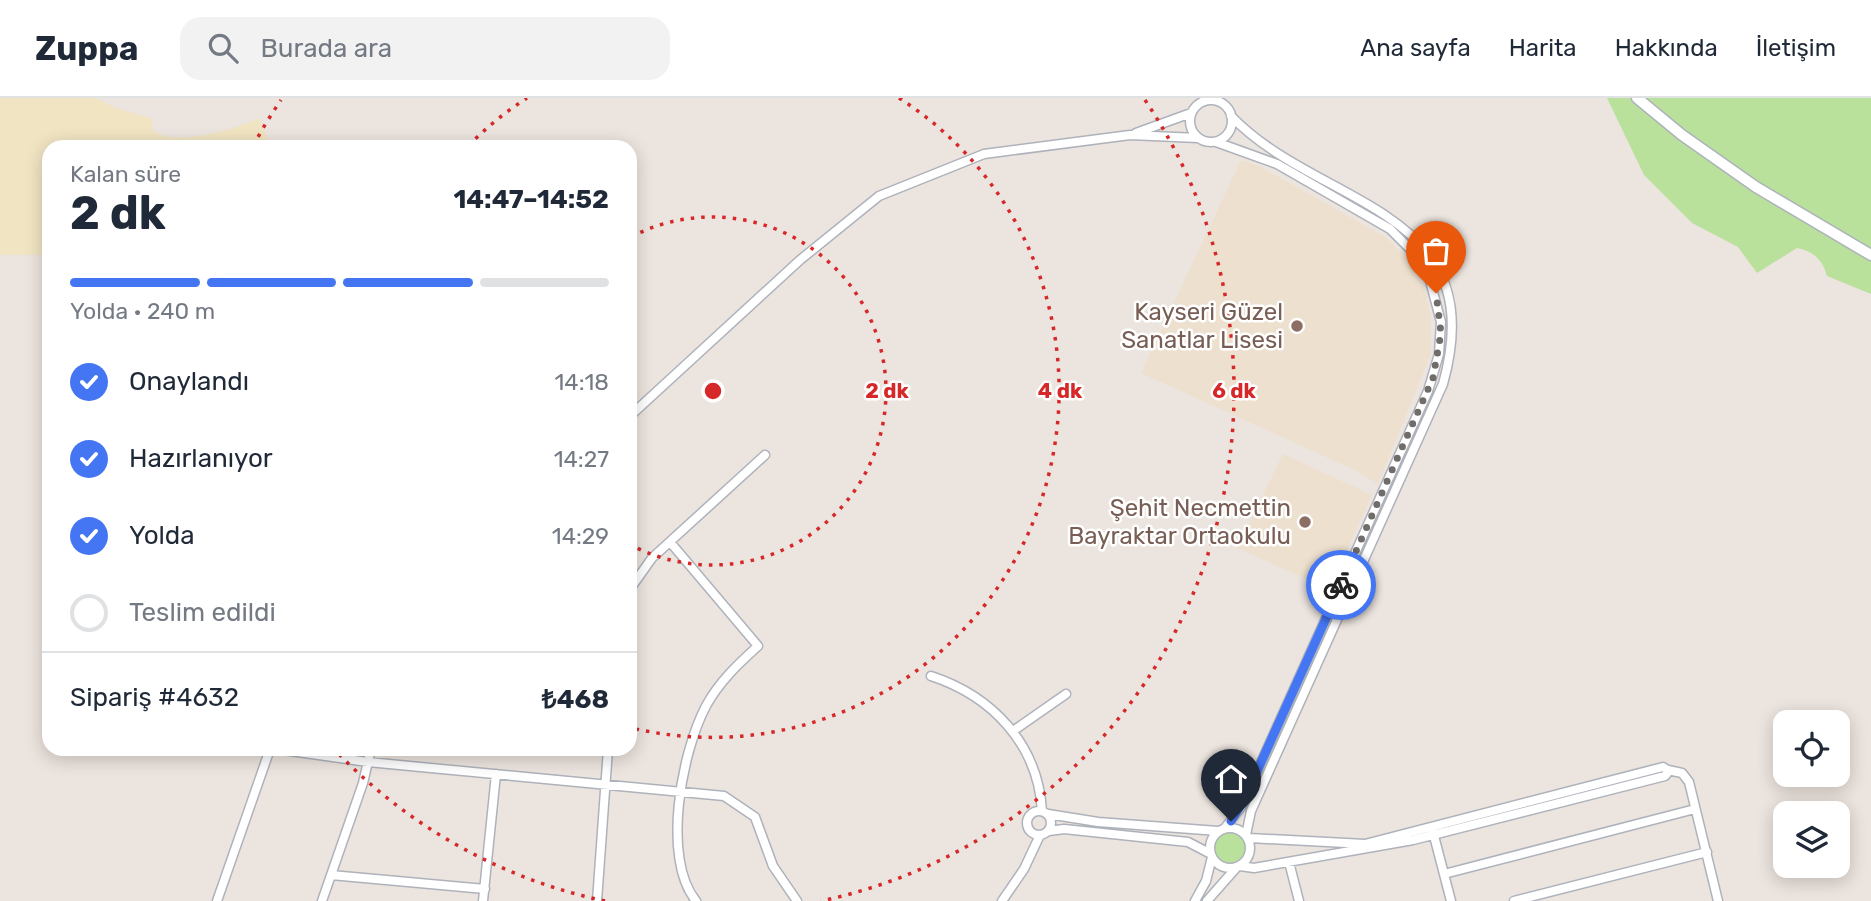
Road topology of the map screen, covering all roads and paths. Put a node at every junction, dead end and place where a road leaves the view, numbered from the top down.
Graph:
1 (1230, 98) edge
2 (1637, 98) edge
3 (1197, 106) edge
4 (1230, 114) junction
5 (1130, 135) junction
6 (1198, 138) junction
7 (1216, 142) junction
8 (1871, 255) edge
9 (637, 410) edge
10 (765, 455) dead end
11 (670, 542) junction
12 (637, 578) edge
13 (931, 676) dead end
14 (1066, 694) dead end
15 (1013, 732) junction
16 (270, 756) edge
17 (324, 756) edge
18 (369, 756) edge
19 (608, 756) edge
20 (368, 762) junction
21 (496, 774) junction
22 (606, 783) junction
23 (683, 791) junction
24 (1695, 809) junction
25 (1045, 813) junction
26 (1222, 830) junction
27 (1432, 830) junction
28 (1049, 831) junction
29 (1040, 835) junction
30 (1247, 836) junction
31 (1707, 852) junction
32 (1212, 856) junction
33 (1289, 862) junction
34 (1238, 867) junction
35 (1444, 874) junction
36 (331, 875) junction
37 (485, 888) junction
38 (217, 901) edge
39 (322, 901) edge
40 (484, 901) edge
41 (597, 901) edge
42 (696, 901) edge
43 (797, 901) edge
44 (1002, 901) edge
45 (1195, 901) edge
46 (1207, 901) edge
47 (1299, 901) edge
48 (1451, 901) edge
49 (1514, 901) edge
50 (1718, 901) edge

1 - 4 street
2 - 8 street
3 - 4 street
3 - 5 street
3 - 6 street
4 - 7 street
4 - 30 street
5 - 6 street
5 - 9 street
6 - 7 street
7 - 26 street
10 - 11 street
11 - 12 street
11 - 23 street
13 - 15 street
14 - 15 street
15 - 25 street
16 - 38 street
17 - 20 street
18 - 20 street
19 - 22 street
20 - 21 street
20 - 36 street
21 - 22 street
21 - 37 street
22 - 23 street
22 - 41 street
23 - 42 street
23 - 43 street
24 - 27 street
24 - 31 street
24 - 35 street
25 - 26 street
25 - 28 street
25 - 29 street
26 - 30 street
26 - 32 street
27 - 30 street
27 - 33 street
27 - 35 street
28 - 29 street
28 - 32 street
29 - 44 street
30 - 34 street
31 - 49 street
31 - 50 street
32 - 34 street
32 - 45 street
33 - 34 street
33 - 47 street
34 - 46 street
35 - 48 street
36 - 37 street
36 - 39 street
37 - 40 street

